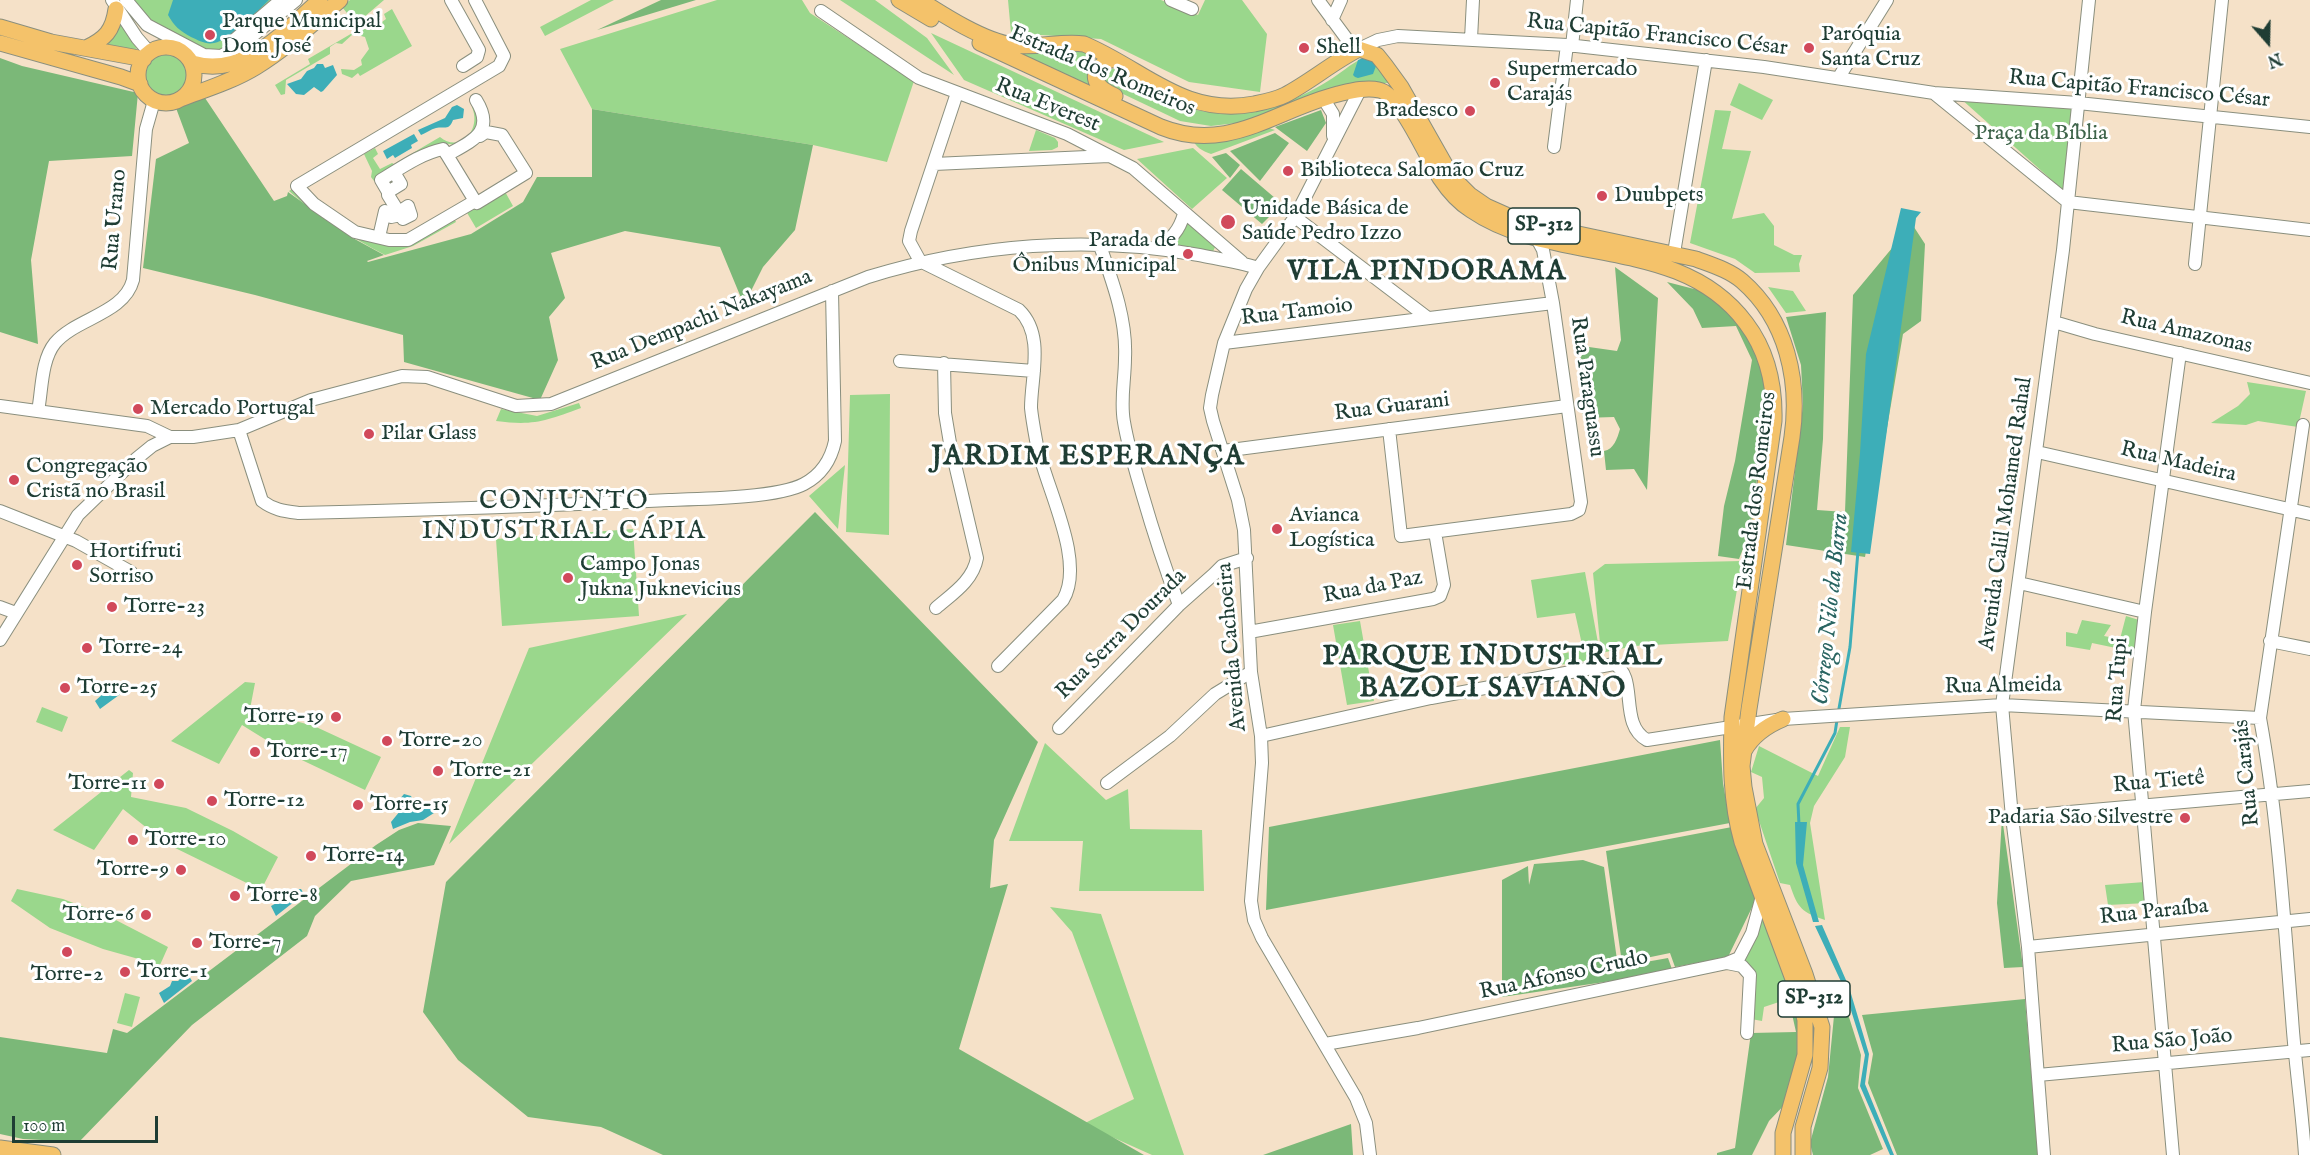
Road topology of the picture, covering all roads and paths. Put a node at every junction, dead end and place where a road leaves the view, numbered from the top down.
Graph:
1 (135, 0) edge
2 (281, 0) edge
3 (296, 0) edge
4 (320, 0) edge
5 (340, 0) edge
6 (451, 0) edge
7 (475, 0) edge
8 (899, 0) edge
9 (920, 0) edge
10 (1171, 0) edge
11 (1318, 0) edge
12 (1341, 0) edge
13 (1473, 0) edge
14 (1577, 0) edge
15 (1887, 0) edge
16 (2089, 0) edge
17 (2222, 0) edge
18 (119, 6) edge
19 (1192, 9) dead end
20 (821, 11) dead end
21 (1332, 20) junction
22 (0, 27) edge
23 (1471, 39) junction
24 (26, 41) junction
25 (0, 43) edge
26 (1569, 45) junction
27 (86, 48) junction
28 (174, 49) junction
29 (1359, 49) junction
30 (147, 56) junction
31 (1112, 59) junction
32 (1706, 60) junction
33 (192, 63) junction
34 (463, 66) dead end
35 (1839, 77) junction
36 (140, 84) junction
37 (1360, 90) junction
38 (957, 93) junction
39 (1934, 93) junction
40 (183, 98) junction
41 (1323, 98) junction
42 (154, 100) junction
43 (476, 100) dead end
44 (2078, 103) junction
45 (2210, 116) junction
46 (2310, 127) edge
47 (1235, 132) junction
48 (480, 136) junction
49 (1333, 141) junction
50 (1554, 147) dead end
51 (447, 155) junction
52 (1110, 156) junction
53 (934, 164) junction
54 (475, 201) junction
55 (2068, 202) junction
56 (403, 214) junction
57 (1184, 214) junction
58 (1295, 217) junction
59 (2200, 218) junction
60 (2310, 230) edge
61 (419, 234) junction
62 (380, 237) junction
63 (1536, 237) junction
64 (1099, 243) junction
65 (1156, 248) junction
66 (1674, 253) junction
67 (920, 261) junction
68 (1243, 263) junction
69 (2195, 264) dead end
70 (1258, 268) junction
71 (832, 291) junction
72 (1553, 303) junction
73 (1428, 318) junction
74 (2054, 322) junction
75 (1224, 343) junction
76 (2180, 353) junction
77 (900, 361) dead end
78 (944, 363) junction
79 (1034, 371) junction
80 (2310, 383) edge
81 (0, 406) edge
82 (1567, 406) junction
83 (38, 411) junction
84 (2303, 424) dead end
85 (1389, 429) junction
86 (238, 430) junction
87 (170, 437) junction
88 (1223, 451) junction
89 (2037, 453) junction
90 (2162, 481) junction
91 (2291, 509) junction
92 (0, 511) edge
93 (2310, 514) edge
94 (1435, 532) junction
95 (63, 537) junction
96 (1247, 558) junction
97 (131, 572) dead end
98 (2019, 583) junction
99 (1179, 605) junction
100 (0, 607) edge
101 (936, 608) dead end
102 (2145, 612) junction
103 (16, 613) junction
104 (1249, 632) junction
105 (0, 640) edge
106 (2270, 641) junction
107 (2310, 649) edge
108 (998, 666) dead end
109 (1251, 672) junction
110 (1737, 684) junction
111 (2002, 705) junction
112 (1749, 709) junction
113 (2134, 710) junction
114 (2260, 718) junction
115 (1783, 719) junction
116 (1766, 721) junction
117 (1739, 726) junction
118 (1059, 728) dead end
119 (1261, 736) junction
120 (1744, 751) junction
121 (1107, 783) dead end
122 (2310, 791) edge
123 (2271, 794) junction
124 (2143, 805) junction
125 (2012, 817) junction
126 (1762, 896) junction
127 (2310, 919) edge
128 (2285, 921) junction
129 (2154, 934) junction
130 (2028, 947) junction
131 (1727, 963) junction
132 (1747, 1033) dead end
133 (1325, 1044) junction
134 (2310, 1050) edge
135 (2295, 1052) junction
136 (2166, 1064) junction
137 (2038, 1075) junction
138 (1784, 1133) junction
139 (0, 1148) edge
140 (1802, 1148) edge
141 (53, 1155) edge
142 (1370, 1155) edge
143 (1782, 1155) edge
144 (2044, 1155) edge
145 (2173, 1155) edge
146 (2306, 1155) edge

1 - 2 street
3 - 18 street
4 - 33 main road
5 - 40 main road
6 - 34 street
7 - 62 street
8 - 47 main road, Estrada dos Romeiros / SP-312
9 - 31 main road, Estrada dos Romeiros
10 - 19 street
11 - 21 street
12 - 21 street
13 - 23 street
14 - 26 street
15 - 35 street
16 - 44 street, Avenida Calil Mohamed Rahal
17 - 45 street
18 - 27 main road
18 - 28 street
18 - 30 street
20 - 38 street, Rua Everest
21 - 29 street
22 - 24 main road
23 - 26 street, Rua Capitão Francisco César
23 - 29 street, Rua Capitão Francisco César
24 - 25 main road
24 - 27 main road
24 - 36 main road
26 - 32 street, Rua Capitão Francisco César
26 - 50 street
27 - 30 main road
28 - 30 main road
28 - 33 main road
29 - 31 main road, Estrada dos Romeiros
29 - 66 main road, Estrada dos Romeiros / SP-312
30 - 36 main road
31 - 47 main road
32 - 35 street, Rua Capitão Francisco César
32 - 66 street
33 - 40 main road
35 - 39 street, Rua Capitão Francisco César
36 - 42 main road
37 - 41 main road, Estrada dos Romeiros / SP-312
37 - 49 street, Avenida Cachoeira
37 - 63 main road, Estrada dos Romeiros / SP-312
38 - 52 street, Rua Everest
38 - 53 street
39 - 44 street, Rua Capitão Francisco César
39 - 55 street
40 - 42 main road
41 - 47 main road, Estrada dos Romeiros / SP-312
41 - 49 street, Avenida Cachoeira
42 - 83 street, Rua Urano
43 - 48 street
44 - 45 street, Rua Capitão Francisco César
44 - 55 street, Avenida Calil Mohamed Rahal
45 - 46 street, Rua Capitão Francisco César
45 - 59 street
48 - 51 street
48 - 54 street
49 - 58 street, Avenida Cachoeira
51 - 54 street
51 - 56 street
52 - 53 street
52 - 57 street, Rua Everest
53 - 67 street
54 - 61 street
55 - 59 street
55 - 74 street, Avenida Calil Mohamed Rahal
56 - 61 street
56 - 62 street
57 - 65 street
57 - 68 street, Rua Everest
58 - 70 street, Avenida Cachoeira
58 - 73 street
59 - 60 street
59 - 69 street
61 - 62 street
63 - 72 street, Rua Paraguassu
63 - 110 main road, Estrada dos Romeiros / SP-312
64 - 65 street, Rua Dempachi Nakayama
64 - 67 street, Rua Dempachi Nakayama
64 - 99 street
65 - 68 street, Rua Dempachi Nakayama
66 - 112 main road, Estrada dos Romeiros / SP-312
67 - 71 street, Rua Dempachi Nakayama
67 - 79 street
68 - 70 street, Rua Dempachi Nakayama
70 - 75 street, Avenida Cachoeira
71 - 86 street, Rua Dempachi Nakayama
71 - 86 street
72 - 73 street, Rua Tamoio
72 - 82 street, Rua Paraguassu
73 - 75 street, Rua Tamoio
74 - 76 street, Rua Amazonas
74 - 89 street, Avenida Calil Mohamed Rahal
75 - 88 street, Avenida Cachoeira
76 - 80 street, Rua Amazonas
76 - 90 street, Rua Tupi
77 - 78 street
78 - 79 street
78 - 101 street
79 - 108 street
81 - 83 street
82 - 85 street, Rua Guarani
82 - 94 street, Rua Paraguassu
83 - 87 street
84 - 91 street, Rua Carajás
85 - 88 street, Rua Guarani
85 - 94 street
86 - 87 street, Rua Dempachi Nakayama
87 - 95 street
88 - 96 street, Avenida Cachoeira
89 - 90 street, Rua Madeira
89 - 98 street, Avenida Calil Mohamed Rahal
90 - 91 street, Rua Madeira
90 - 102 street, Rua Tupi
91 - 93 street, Rua Madeira
91 - 106 street, Rua Carajás
92 - 95 street
94 - 104 street, Rua da Paz
95 - 97 street
95 - 103 street
96 - 99 street, Rua Serra Dourada
96 - 104 street, Avenida Cachoeira
98 - 102 street
98 - 111 street, Avenida Calil Mohamed Rahal
99 - 118 street, Rua Serra Dourada
100 - 103 street
102 - 113 street, Rua Tupi
103 - 105 street
104 - 109 street, Avenida Cachoeira
106 - 107 street
106 - 114 street, Rua Carajás
109 - 119 street, Avenida Cachoeira
109 - 121 street
110 - 112 main road
110 - 117 main road, Estrada dos Romeiros / SP-312
111 - 113 street, Rua Almeida
111 - 115 street, Rua Almeida
111 - 125 street, Avenida Calil Mohamed Rahal
112 - 116 main road
112 - 117 main road, Estrada dos Romeiros / SP-312
113 - 114 street, Rua Almeida
113 - 124 street, Rua Tupi
114 - 123 street, Rua Carajás
115 - 116 street, Rua Almeida
115 - 120 main road
116 - 117 street, Rua Almeida
117 - 119 street, Rua Almeida
117 - 120 main road, Estrada dos Romeiros / SP-312
117 - 126 main road, Estrada dos Romeiros / SP-312
119 - 133 street, Avenida Cachoeira
120 - 140 main road, Estrada dos Romeiros / SP-312
122 - 123 street, Rua Tietê
123 - 124 street, Rua Tietê
123 - 128 street, Rua Carajás
124 - 125 street, Rua Tietê
124 - 129 street, Rua Tupi
125 - 130 street, Avenida Calil Mohamed Rahal
126 - 131 street
126 - 138 main road, Estrada dos Romeiros / SP-312
127 - 128 street, Rua Paraíba
128 - 129 street, Rua Paraíba
128 - 135 street, Rua Carajás
129 - 130 street, Rua Paraíba
129 - 136 street, Rua Tupi
130 - 137 street, Avenida Calil Mohamed Rahal
131 - 132 street
131 - 133 street, Rua Afonso Crudo
133 - 142 street, Avenida Cachoeira
134 - 135 street, Rua São João
135 - 136 street, Rua São João
135 - 146 street, Rua Carajás
136 - 137 street, Rua São João
136 - 145 street, Rua Tupi
137 - 144 street, Avenida Calil Mohamed Rahal
138 - 140 main road
138 - 143 main road, Estrada dos Romeiros / SP-312
139 - 141 main road

